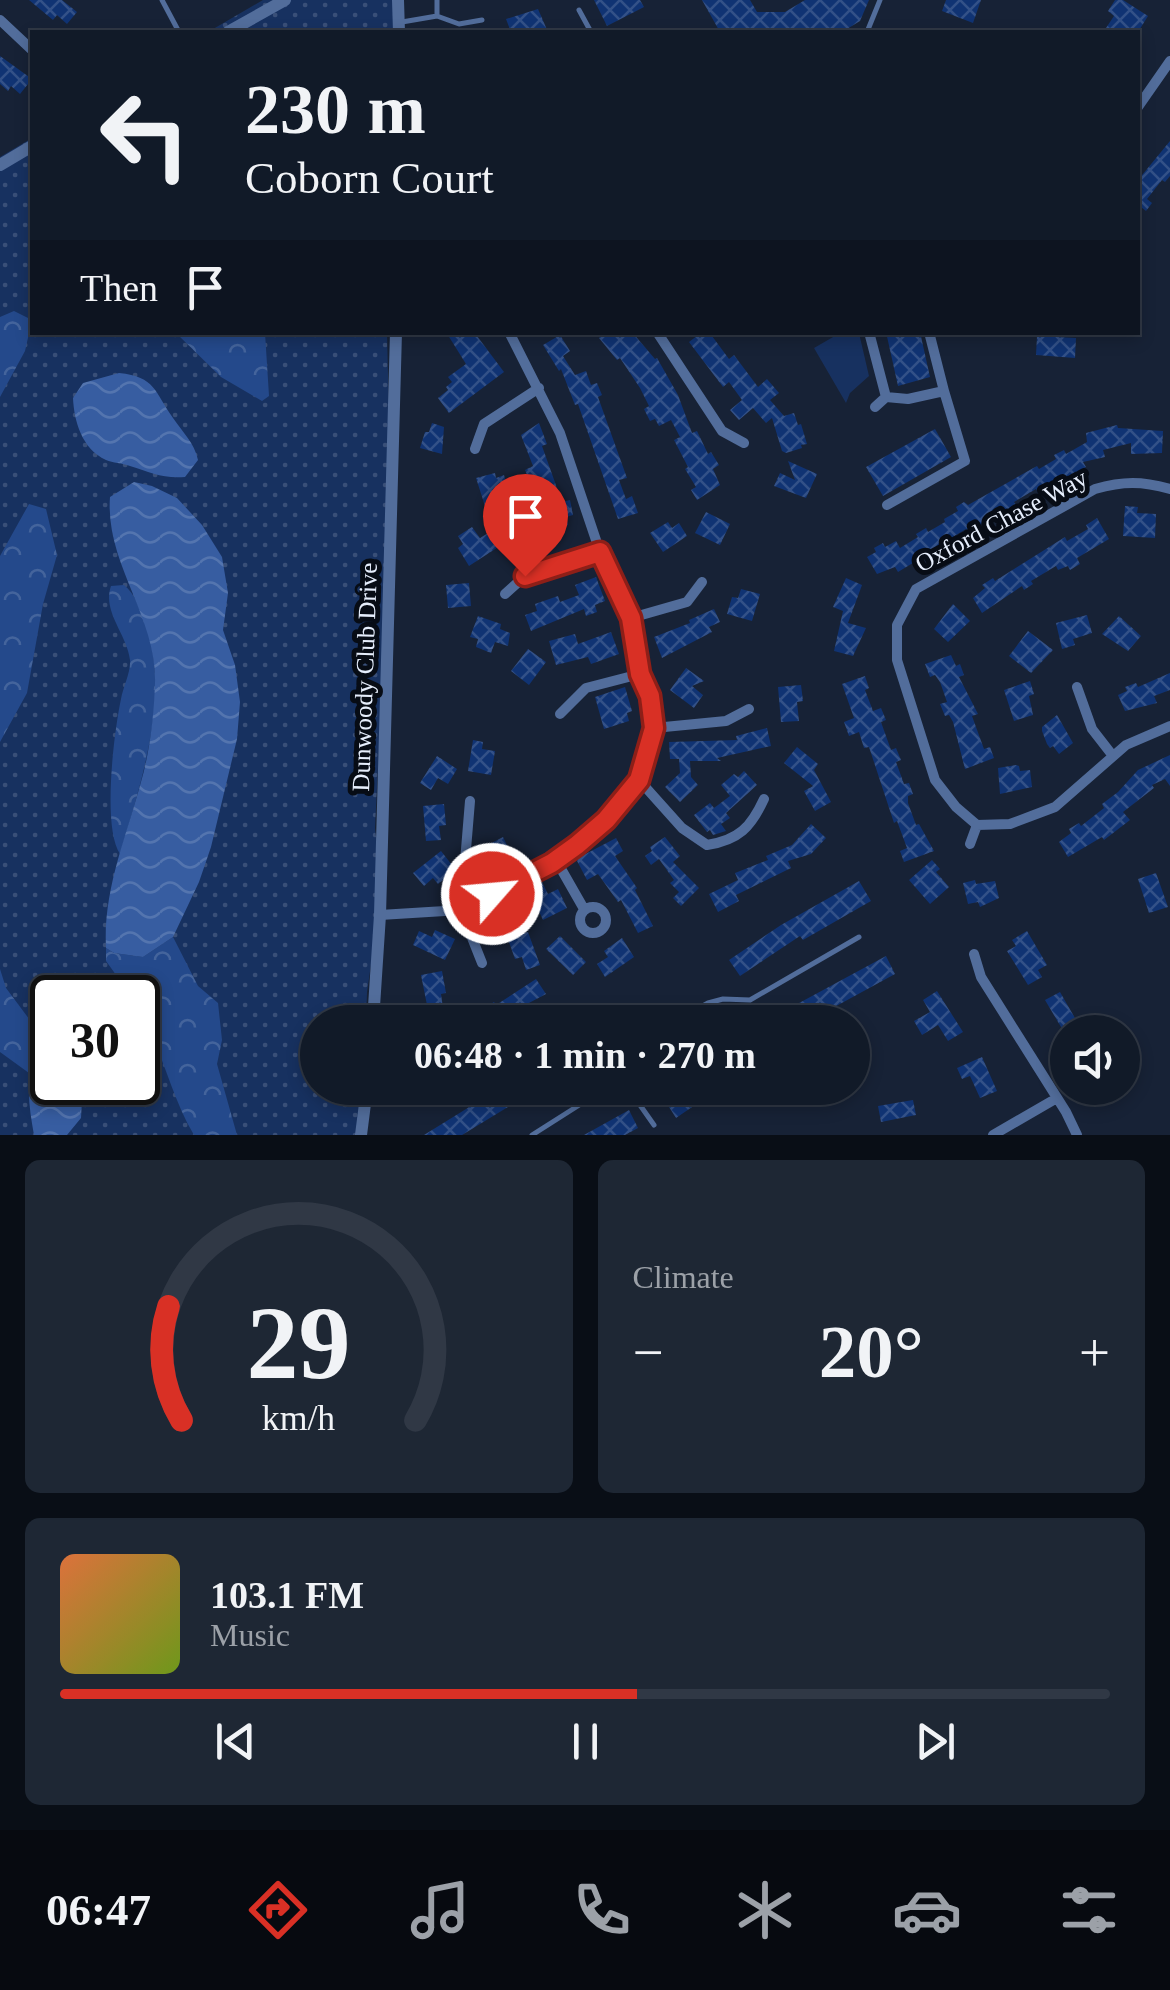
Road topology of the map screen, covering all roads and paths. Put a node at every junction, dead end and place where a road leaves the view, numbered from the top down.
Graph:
1 (162, 0) edge
2 (284, 0) edge
3 (398, 0) edge
4 (437, 0) edge
5 (880, 0) edge
6 (579, 10) dead end
7 (437, 16) junction
8 (0, 20) edge
9 (482, 20) dead end
10 (399, 28) edge
11 (178, 30) edge
12 (232, 30) edge
13 (589, 30) edge
14 (868, 30) edge
15 (30, 48) edge
16 (1170, 62) edge
17 (1140, 104) edge
18 (30, 147) edge
19 (0, 165) edge
20 (396, 335) edge
21 (511, 335) edge
22 (658, 335) edge
23 (871, 335) edge
24 (930, 335) edge
25 (539, 388) junction
26 (944, 391) junction
27 (886, 396) junction
28 (875, 407) dead end
29 (744, 443) dead end
30 (475, 449) dead end
31 (1170, 488) edge
32 (887, 506) dead end
33 (600, 552) junction
34 (702, 582) dead end
35 (505, 594) dead end
36 (631, 618) junction
37 (640, 674) junction
38 (1077, 687) dead end
39 (749, 709) dead end
40 (560, 714) dead end
41 (1170, 726) edge
42 (654, 728) junction
43 (1112, 756) junction
44 (639, 780) junction
45 (764, 798) dead end
46 (470, 801) dead end
47 (977, 825) junction
48 (970, 844) dead end
49 (556, 860) junction
50 (462, 910) junction
51 (584, 910) dead end
52 (380, 914) junction
53 (858, 937) dead end
54 (974, 954) dead end
55 (482, 962) dead end
56 (373, 1005) edge
57 (704, 1005) edge
58 (1050, 1087) edge
59 (1050, 1102) edge
60 (365, 1105) edge
61 (579, 1105) edge
62 (640, 1105) edge
63 (1061, 1105) edge
64 (654, 1125) dead end
65 (361, 1135) edge
66 (532, 1135) edge
67 (993, 1135) edge
68 (1077, 1135) edge

1 - 11 lane
2 - 12 street
3 - 10 street
4 - 7 lane
5 - 14 lane
6 - 13 lane
7 - 9 lane
7 - 10 lane
8 - 15 street
16 - 17 street
18 - 19 street
20 - 52 street, Dunwoody Club Drive
21 - 25 street
22 - 29 street
23 - 27 street
24 - 26 street
25 - 30 street
25 - 33 street
26 - 27 street
26 - 32 street
27 - 28 street
31 - 47 street, Oxford Chase Way
33 - 35 street
33 - 36 street
34 - 36 street
36 - 37 street
37 - 40 street
37 - 42 street
38 - 43 street
39 - 42 street
41 - 43 street
42 - 44 street
43 - 47 street
44 - 45 street
44 - 49 street
46 - 50 street
47 - 48 street
49 - 50 street
49 - 51 street
50 - 52 street
50 - 55 street
52 - 56 street, Dunwoody Club Drive
53 - 57 lane
54 - 58 street
59 - 67 street
60 - 65 street
61 - 66 lane
62 - 64 lane
63 - 68 street

